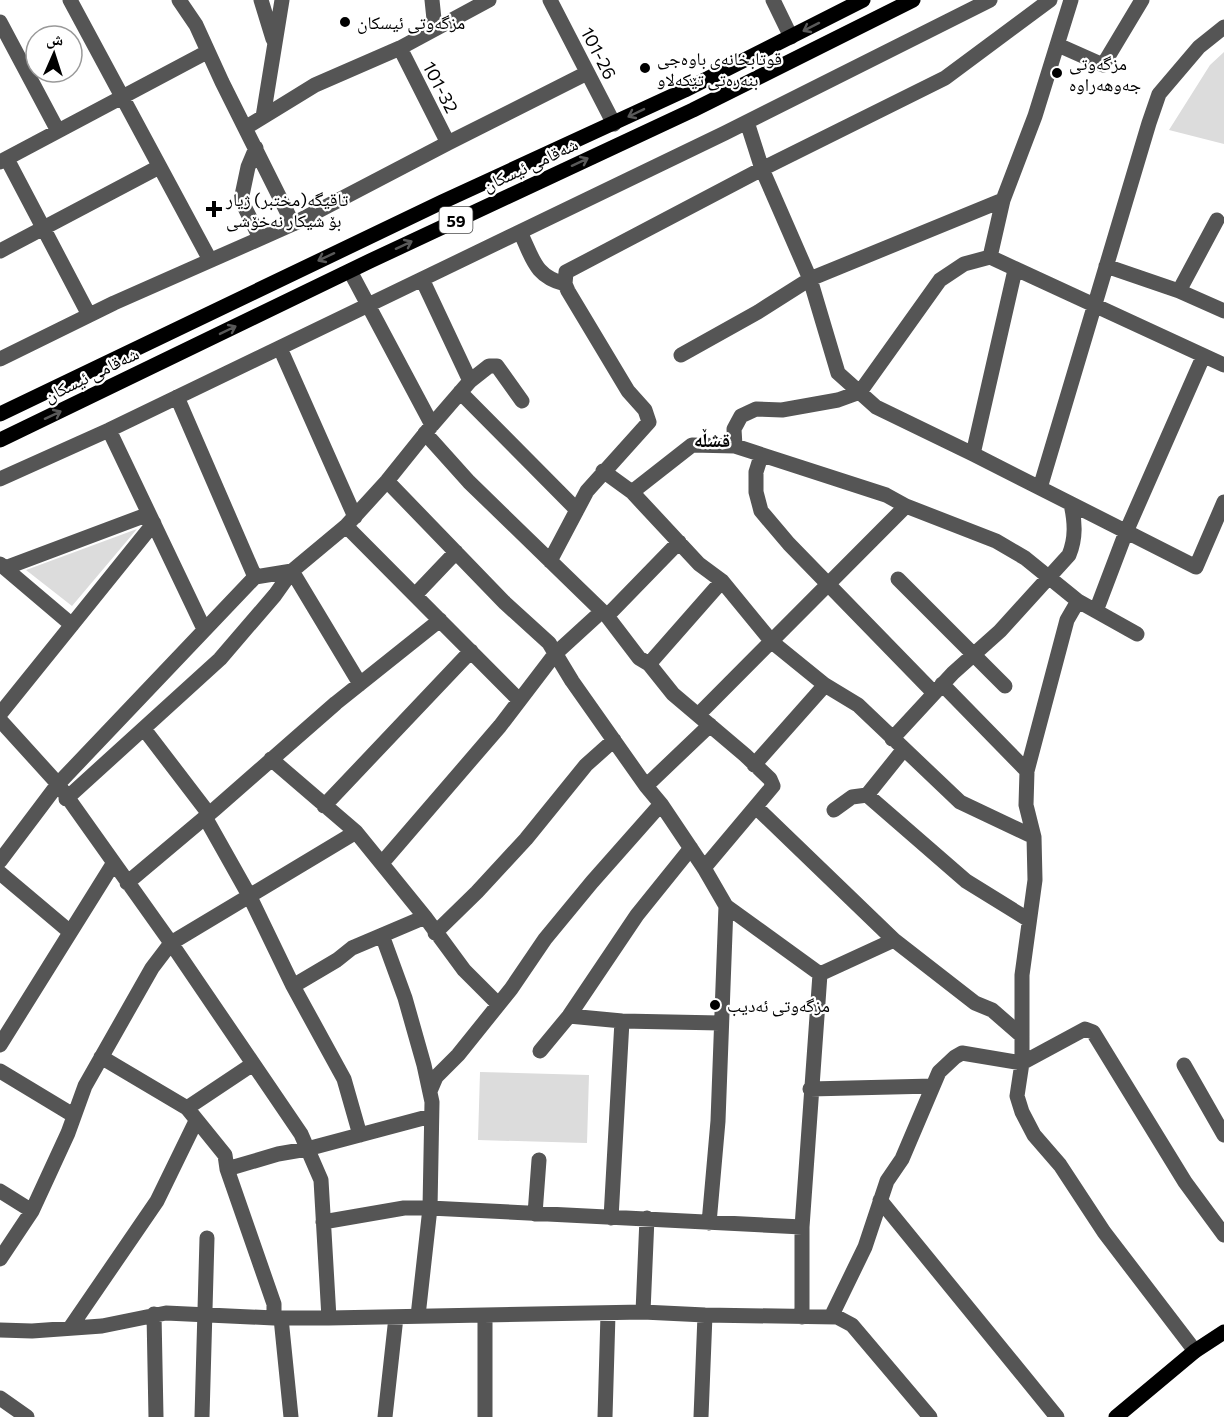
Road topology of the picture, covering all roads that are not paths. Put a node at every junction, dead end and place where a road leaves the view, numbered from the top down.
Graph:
1 (70, 0) edge
2 (179, 0) edge
3 (261, 0) edge
4 (282, 0) edge
5 (432, 0) edge
6 (489, 0) edge
7 (550, 0) edge
8 (774, 0) edge
9 (863, 0) edge
10 (913, 0) edge
11 (990, 0) edge
12 (1050, 0) edge
13 (1071, 0) edge
14 (1142, 0) edge
15 (0, 22) edge
16 (1224, 27) edge
17 (435, 29) junction
18 (791, 37) junction
19 (274, 41) junction
20 (1058, 45) junction
21 (400, 48) junction
22 (207, 52) junction
23 (587, 73) junction
24 (122, 98) junction
25 (666, 99) junction
26 (262, 117) junction
27 (677, 118) junction
28 (747, 122) junction
29 (614, 124) junction
30 (245, 128) junction
31 (58, 131) junction
32 (448, 143) junction
33 (256, 148) junction
34 (3, 160) edge
35 (159, 167) junction
36 (762, 169) junction
37 (1003, 200) junction
38 (1217, 220) dead end
39 (293, 224) junction
40 (44, 228) junction
41 (520, 232) junction
42 (260, 238) junction
43 (0, 251) edge
44 (990, 257) junction
45 (210, 261) junction
46 (1106, 266) junction
47 (350, 270) junction
48 (1015, 270) junction
49 (422, 279) junction
50 (810, 279) junction
51 (565, 284) junction
52 (1179, 291) junction
53 (369, 305) junction
54 (1094, 306) junction
55 (1224, 311) edge
56 (88, 315) junction
57 (280, 348) junction
58 (681, 355) dead end
59 (1203, 357) junction
60 (0, 359) edge
61 (1224, 365) edge
62 (465, 387) junction
63 (860, 392) junction
64 (177, 397) junction
65 (522, 401) dead end
66 (0, 414) edge
67 (429, 429) junction
68 (110, 430) junction
69 (0, 440) edge
70 (735, 446) junction
71 (973, 454) junction
72 (761, 456) junction
73 (603, 471) junction
74 (0, 479) edge
75 (387, 481) junction
76 (1040, 488) junction
77 (632, 492) junction
78 (1224, 502) edge
79 (1071, 504) junction
80 (906, 506) junction
81 (577, 510) junction
82 (152, 518) junction
83 (351, 521) junction
84 (1126, 532) junction
85 (679, 542) junction
86 (456, 552) junction
87 (550, 561) junction
88 (3, 566) edge
89 (292, 571) junction
90 (255, 577) junction
91 (1049, 577) junction
92 (898, 579) dead end
93 (722, 581) junction
94 (828, 584) junction
95 (416, 594) junction
96 (1078, 601) junction
97 (1096, 611) junction
98 (604, 614) junction
99 (440, 620) junction
100 (72, 625) junction
101 (204, 629) junction
102 (1137, 634) dead end
103 (772, 642) junction
104 (471, 651) junction
105 (555, 654) junction
106 (974, 654) junction
107 (649, 664) junction
108 (360, 684) junction
109 (825, 685) junction
110 (1005, 686) dead end
111 (938, 689) junction
112 (519, 700) junction
113 (0, 714) edge
114 (0, 720) edge
115 (705, 720) junction
116 (144, 729) junction
117 (892, 739) junction
118 (614, 740) junction
119 (904, 749) junction
120 (271, 759) junction
121 (754, 765) junction
122 (1027, 771) junction
123 (58, 784) junction
124 (646, 786) junction
125 (867, 795) junction
126 (66, 799) junction
127 (661, 804) junction
128 (324, 806) junction
129 (757, 808) junction
130 (834, 810) dead end
131 (207, 815) junction
132 (356, 832) junction
133 (1034, 837) junction
134 (691, 848) junction
135 (0, 861) edge
136 (382, 863) junction
137 (113, 864) junction
138 (704, 868) junction
139 (0, 873) edge
140 (127, 883) junction
141 (250, 897) junction
142 (726, 906) junction
143 (425, 917) junction
144 (1029, 920) junction
145 (70, 932) junction
146 (435, 933) junction
147 (382, 935) junction
148 (894, 940) junction
149 (171, 943) junction
150 (820, 974) junction
151 (293, 986) junction
152 (498, 1004) junction
153 (569, 1016) junction
154 (622, 1021) junction
155 (720, 1023) junction
156 (1022, 1036) junction
157 (0, 1045) edge
158 (540, 1051) dead end
159 (101, 1057) junction
160 (1022, 1063) junction
161 (253, 1064) junction
162 (1184, 1065) dead end
163 (0, 1071) edge
164 (933, 1086) junction
165 (810, 1089) junction
166 (430, 1091) junction
167 (186, 1108) junction
168 (73, 1115) junction
169 (431, 1116) junction
170 (196, 1121) junction
171 (360, 1135) junction
172 (1224, 1135) edge
173 (308, 1149) junction
174 (539, 1160) dead end
175 (227, 1169) junction
176 (0, 1191) edge
177 (880, 1200) junction
178 (430, 1208) junction
179 (32, 1211) junction
180 (535, 1214) junction
181 (611, 1218) junction
182 (647, 1218) junction
183 (323, 1222) junction
184 (709, 1223) junction
185 (802, 1227) junction
186 (1224, 1235) edge
187 (207, 1238) dead end
188 (0, 1259) edge
189 (643, 1312) junction
190 (154, 1314) junction
191 (205, 1314) junction
192 (608, 1314) junction
193 (485, 1315) junction
194 (705, 1315) junction
195 (418, 1316) junction
196 (396, 1317) junction
197 (802, 1317) junction
198 (831, 1317) junction
199 (277, 1318) junction
200 (329, 1318) junction
201 (70, 1328) junction
202 (0, 1330) edge
203 (1224, 1332) edge
204 (1195, 1351) junction
205 (0, 1398) edge
206 (27, 1417) edge
207 (156, 1417) edge
208 (202, 1417) edge
209 (291, 1417) edge
210 (385, 1417) edge
211 (484, 1417) edge
212 (605, 1417) edge
213 (701, 1417) edge
214 (930, 1417) edge
215 (1057, 1417) edge
216 (1116, 1417) edge

1 - 24 street
2 - 22 street
3 - 19 street
4 - 19 street
5 - 17 street
6 - 17 street
7 - 23 street, 101-26
8 - 18 street
9 -> 18 main road, شەقامی ئیسکان / 59
10 - 27 main road, شەقامی ئیسکان / 59
11 - 28 street
12 - 36 street
13 - 20 street
14 - 20 street
15 - 31 street
16 - 46 street
17 - 21 street
18 - 25 main road, شەقامی ئیسکان / 59
19 - 26 street
20 - 37 street
21 - 26 street
21 - 32 street, 101-32
22 - 24 street
22 - 30 street
23 - 29 street, 101-26
23 - 32 street
24 - 31 street
24 - 35 street
25 - 27 main road
25 -> 29 main road, شەقامی ئیسکان / 59
26 - 30 street
47 -> 27 main road, شەقامی ئیسکان / 59
28 - 36 street
28 - 41 street
29 -> 66 main road, شەقامی ئیسکان / 59
30 - 33 street
31 - 34 street
32 - 39 street
33 - 39 street
33 - 42 street
34 - 40 street
35 - 40 street
35 - 45 street
36 - 50 street
36 - 51 street
37 - 44 street
37 - 50 street
38 - 52 street
39 - 42 street
40 - 43 street
40 - 56 street
41 - 49 street
41 - 51 street
42 - 45 street
44 - 48 street
44 - 63 street
45 - 56 street
46 - 52 street
46 - 54 street
47 - 53 street
69 -> 47 main road, شەقامی ئیسکان / 59
48 - 54 street
48 - 71 street
49 - 53 street
49 - 62 street
50 - 58 street
50 - 63 street
51 - 73 street
52 - 55 street
53 - 57 street
53 - 67 street
54 - 59 street
54 - 76 street
56 - 60 street
57 - 64 street
57 - 83 street
59 - 61 street
59 - 84 street
62 - 65 street
62 - 67 street
62 - 81 street
63 - 70 street
63 - 71 street
64 - 68 street
64 - 90 street
67 - 75 street
67 - 87 street
68 - 74 street
68 - 82 street
70 - 72 street
70 - 77 street
71 - 76 street
72 - 80 street
72 - 94 street
73 - 77 street
73 - 81 street
75 - 83 street
75 - 86 street
76 - 79 street
77 - 85 street
78 - 84 street
79 - 84 street
79 - 91 street
80 - 91 street
80 - 94 street
81 - 87 street
82 - 88 street
82 - 100 street
82 - 101 street
83 - 89 street
83 - 95 street
84 - 97 street
85 - 93 street
85 - 98 street
86 - 95 street
86 - 105 street
87 - 98 street
88 - 100 street
89 - 90 street
89 - 108 street
89 - 116 street
90 - 101 street
91 - 96 street
91 - 106 street
92 - 106 street
93 - 103 street
93 - 107 street
94 - 103 street
94 - 111 street
95 - 99 street
96 - 97 street
96 - 122 street
97 - 102 street
98 - 105 street
98 - 107 street
99 - 104 street
99 - 108 street
100 - 113 street
101 - 123 street
103 - 109 street
103 - 115 street
104 - 112 street
104 - 128 street
105 - 112 street
105 - 118 street
106 - 110 street
106 - 111 street
107 - 115 street
108 - 120 street
109 - 117 street
109 - 121 street
111 - 117 street
111 - 122 street
112 - 136 street
114 - 123 street
115 - 121 street
115 - 124 street
116 - 126 street
116 - 131 street
117 - 119 street
118 - 124 street
118 - 146 street
119 - 125 street
119 - 133 street
120 - 128 street
120 - 131 street
121 - 129 street
122 - 133 street
123 - 126 street
123 - 135 street
124 - 127 street
125 - 130 street
125 - 144 street
126 - 137 street
127 - 134 street
127 - 152 street
128 - 132 street
129 - 138 street
129 - 148 street
131 - 140 street
131 - 141 street
132 - 136 street
132 - 141 street
133 - 144 street
134 - 138 street
134 - 153 street
136 - 143 street
137 - 140 street
137 - 145 street
138 - 142 street
139 - 145 street
140 - 149 street
141 - 149 street
141 - 151 street
142 - 150 street
142 - 155 street
143 - 146 street
143 - 147 street
144 - 156 street
145 - 157 street
146 - 152 street
147 - 151 street
147 - 166 street
148 - 150 street
148 - 156 street
149 - 159 street
149 - 161 street
150 - 165 street
151 - 171 street
152 - 166 street
153 - 154 street
153 - 158 street
154 - 155 street
154 - 181 street
155 - 184 street
156 - 160 street
159 - 167 street
159 - 168 street
160 - 164 street
160 - 186 street
160 - 204 street
161 - 167 street
161 - 173 street
162 - 172 street
163 - 168 street
164 - 165 street
164 - 177 street
165 - 185 street
166 - 169 street
167 - 170 street
168 - 179 street
169 - 171 street
169 - 178 street
170 - 175 street
170 - 201 street
171 - 173 street
173 - 175 street
173 - 183 street
174 - 180 street
175 - 199 street
176 - 179 street
177 - 198 street
177 - 215 street
178 - 180 street
178 - 183 street
178 - 195 street
179 - 188 street
180 - 181 street
181 - 182 street
182 - 184 street
182 - 189 street
183 - 200 street
184 - 185 street
185 - 197 street
187 - 191 street
189 - 192 street
189 - 194 street
190 - 191 street
190 - 201 street
190 - 207 street
191 - 199 street
191 - 208 street
192 - 193 street
192 - 212 street
193 - 195 street
193 - 211 street
194 - 197 street
194 - 213 street
195 - 196 street
196 - 200 street
196 - 210 street
197 - 198 street
198 - 214 street
199 - 200 street
199 - 209 street
201 - 202 street
203 - 204 main road
204 - 216 main road
205 - 206 street

